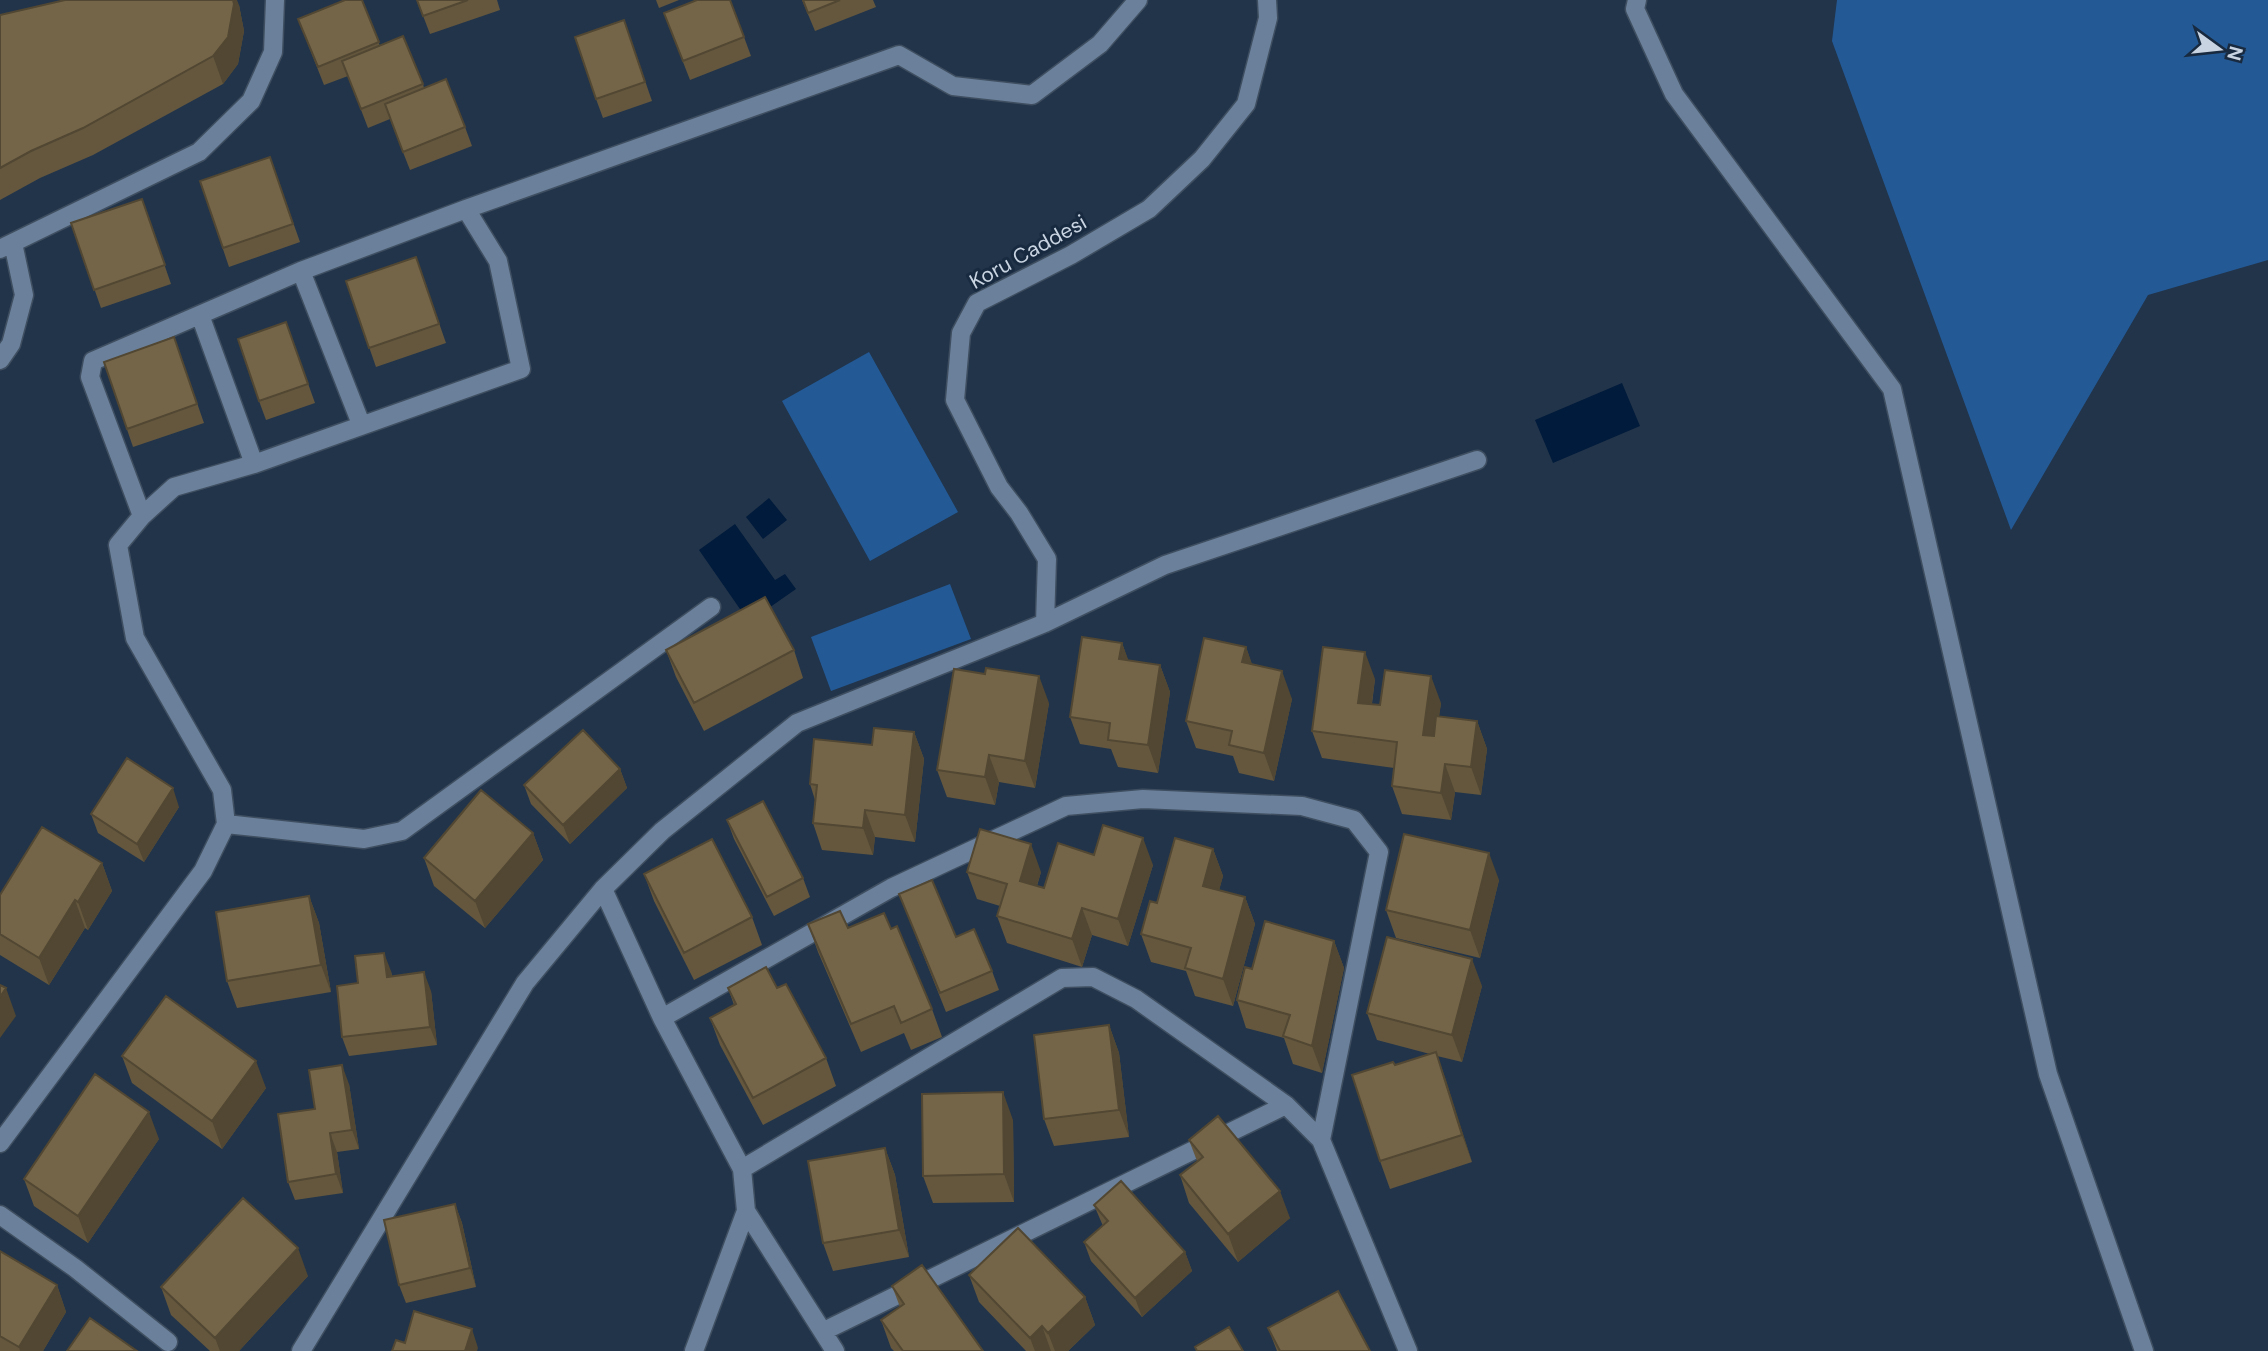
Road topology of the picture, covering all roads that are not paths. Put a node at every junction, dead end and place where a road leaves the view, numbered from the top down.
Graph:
1 (275, 0) edge
2 (1138, 0) edge
3 (1267, 0) edge
4 (1637, 0) edge
5 (466, 209) junction
6 (6, 246) edge
7 (301, 271) junction
8 (200, 315) junction
9 (0, 360) edge
10 (361, 424) junction
11 (1477, 460) dead end
12 (254, 464) junction
13 (142, 516) junction
14 (711, 607) dead end
15 (1045, 623) junction
16 (226, 824) junction
17 (603, 889) junction
18 (662, 1018) junction
19 (1286, 1105) junction
20 (1321, 1140) junction
21 (0, 1143) edge
22 (742, 1169) junction
23 (746, 1210) junction
24 (0, 1215) edge
25 (824, 1331) junction
26 (168, 1342) dead end
27 (301, 1351) edge
28 (694, 1351) edge
29 (835, 1351) edge
30 (1408, 1351) edge
31 (2144, 1351) edge

1 - 6 street
2 - 5 street
3 - 15 street, Koru Caddesi
4 - 31 street
5 - 7 street
5 - 10 street
6 - 9 street
7 - 8 street
7 - 10 street
8 - 12 street
8 - 13 street
10 - 12 street
11 - 15 street
12 - 13 street
13 - 16 street
14 - 16 street
15 - 17 street
16 - 21 street
17 - 18 street
17 - 27 street
18 - 20 street
18 - 22 street
19 - 20 street
19 - 22 street
19 - 25 street
20 - 30 street
22 - 23 street
23 - 25 street
23 - 28 street
24 - 26 street
25 - 29 street

